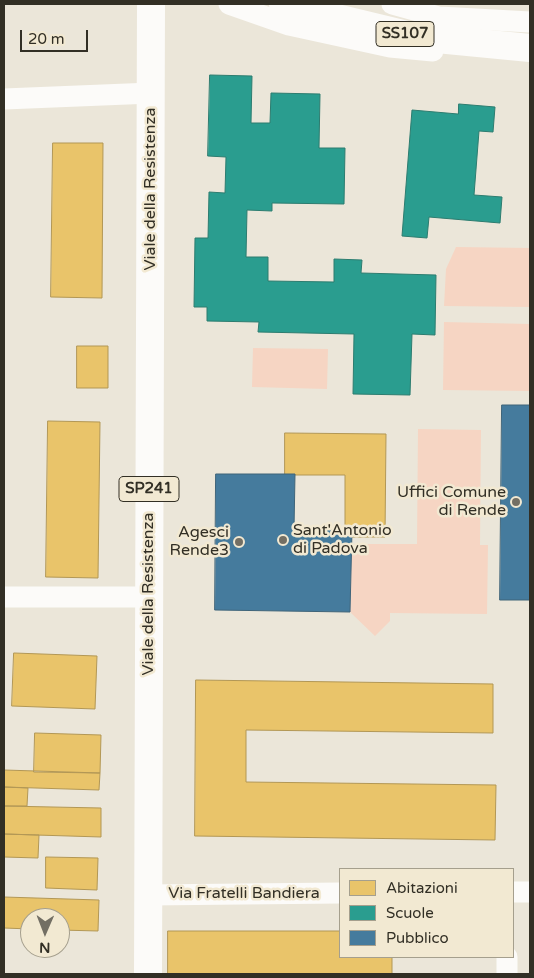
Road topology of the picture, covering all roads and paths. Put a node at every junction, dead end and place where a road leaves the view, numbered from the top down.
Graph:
1 (151, 4) edge
2 (229, 4) edge
3 (283, 4) edge
4 (392, 4) edge
5 (530, 22) edge
6 (530, 48) edge
7 (530, 60) edge
8 (152, 93) junction
9 (4, 99) edge
10 (4, 597) edge
11 (148, 597) junction
12 (514, 892) edge
13 (530, 892) edge
14 (339, 893) edge
15 (148, 895) junction
16 (507, 958) edge
17 (148, 974) edge
18 (507, 974) edge

1 - 8 main road, Viale della Resistenza / SP241
2 - 7 street
3 - 6 main road, SS107
4 - 5 street
8 - 9 street
8 - 11 main road, Viale della Resistenza / SP241
10 - 11 street
11 - 15 main road, Viale della Resistenza / SP241
12 - 13 street
14 - 15 street, Via Fratelli Bandiera
15 - 17 main road, Viale della Resistenza / SP241
16 - 18 street

